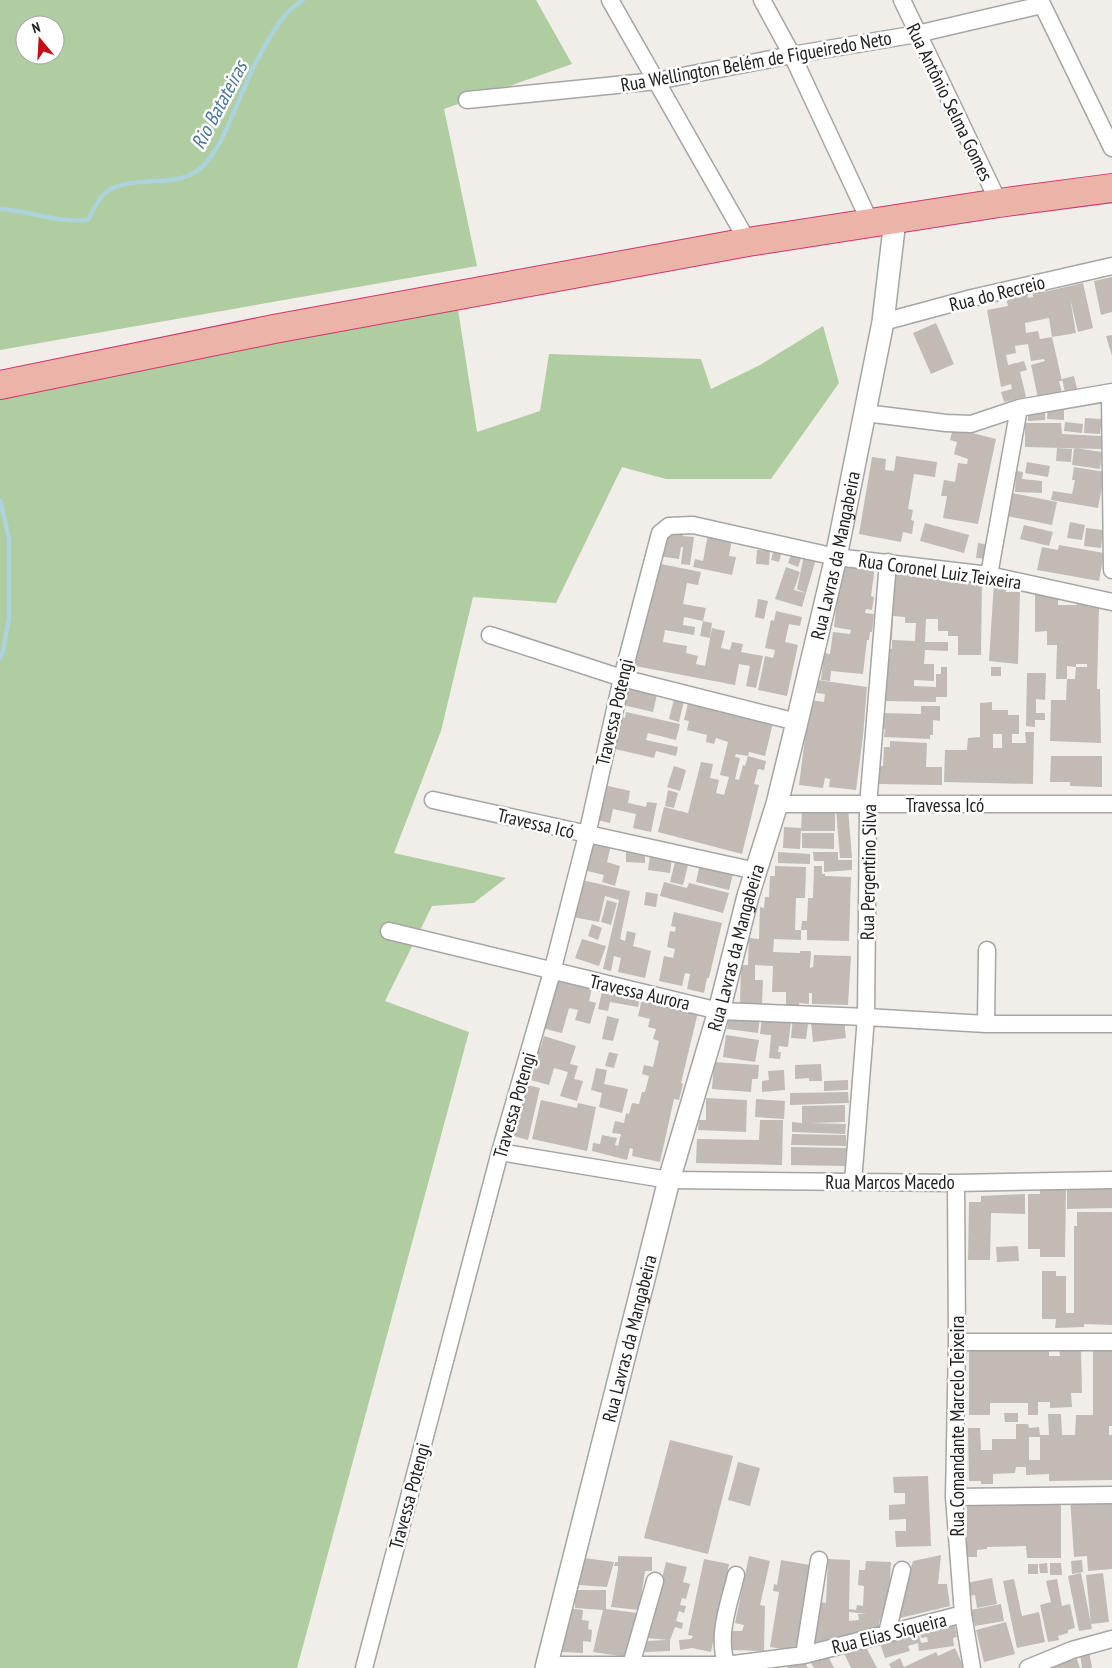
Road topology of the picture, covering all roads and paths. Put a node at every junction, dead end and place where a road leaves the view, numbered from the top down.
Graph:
1 (610, 0) edge
2 (762, 0) edge
3 (902, 0) edge
4 (1041, 3) edge
5 (917, 34) junction
6 (792, 55) junction
7 (656, 81) junction
8 (467, 100) dead end
9 (1112, 148) edge
10 (1112, 188) edge
11 (999, 203) junction
12 (883, 222) junction
13 (748, 242) junction
14 (1112, 266) edge
15 (883, 322) junction
16 (0, 385) edge
17 (1111, 392) edge
18 (1020, 408) junction
19 (865, 413) junction
20 (657, 539) joint
21 (836, 557) junction
22 (888, 562) junction
23 (1112, 570) edge
24 (989, 575) junction
25 (1112, 602) edge
26 (490, 635) dead end
27 (622, 678) junction
28 (798, 722) junction
29 (432, 800) dead end
30 (778, 804) junction
31 (1112, 804) edge
32 (868, 806) junction
33 (587, 835) junction
34 (756, 871) junction
35 (389, 931) dead end
36 (988, 950) dead end
37 (552, 972) junction
38 (719, 1011) junction
39 (866, 1017) junction
40 (986, 1024) junction
41 (1112, 1024) edge
42 (500, 1152) junction
43 (669, 1180) junction
44 (1112, 1180) edge
45 (853, 1182) junction
46 (956, 1183) junction
47 (957, 1342) junction
48 (1112, 1342) edge
49 (1112, 1495) edge
50 (954, 1497) junction
51 (819, 1560) dead end
52 (902, 1570) dead end
53 (736, 1575) dead end
54 (656, 1581) dead end
55 (963, 1614) junction
56 (887, 1633) junction
57 (1112, 1638) edge
58 (804, 1655) junction
59 (631, 1665) junction
60 (547, 1666) edge
61 (727, 1667) edge
62 (364, 1668) edge
63 (972, 1668) edge
64 (1028, 1668) edge

1 - 7 street
2 - 6 street
3 - 5 street, Rua Antônio Selma Gomes
4 - 5 street, Rua Wellington Belém de Figueiredo Neto
4 - 9 street
5 - 6 street, Rua Wellington Belém de Figueiredo Neto
5 - 11 street, Rua Antônio Selma Gomes
6 - 7 street, Rua Wellington Belém de Figueiredo Neto
6 - 12 street
7 - 8 street, Rua Wellington Belém de Figueiredo Neto
7 - 13 street
10 - 11 highway
11 - 12 highway
12 - 13 highway
12 - 15 street, Rua Lavras da Mangabeira
13 - 16 highway
14 - 15 street, Rua do Recreio
15 - 19 street, Rua Lavras da Mangabeira
17 - 18 street
17 - 23 street
18 - 19 street
18 - 24 street
19 - 21 street, Rua Lavras da Mangabeira
20 - 21 street, Rua Coronel Luiz Teixeira
20 - 27 street, Travessa Potengi
21 - 22 street, Rua Coronel Luiz Teixeira
21 - 28 street, Rua Lavras da Mangabeira
22 - 24 street, Rua Coronel Luiz Teixeira
22 - 32 street, Rua Pergentino Silva
24 - 25 street, Rua Coronel Luiz Teixeira
26 - 27 street
27 - 28 street
27 - 33 street, Travessa Potengi
28 - 30 street, Rua Lavras da Mangabeira
29 - 33 street, Travessa Icó
30 - 32 street, Travessa Icó
30 - 34 street, Rua Lavras da Mangabeira
31 - 32 street, Travessa Icó
32 - 39 street, Rua Pergentino Silva
33 - 34 street, Travessa Icó
33 - 37 street, Travessa Potengi
34 - 38 street, Rua Lavras da Mangabeira
35 - 37 street, Travessa Aurora
36 - 40 street
37 - 38 street, Travessa Aurora
37 - 42 street, Travessa Potengi
38 - 39 street, Travessa Aurora
38 - 43 street, Rua Lavras da Mangabeira
39 - 40 street, Travessa Aurora
39 - 45 street, Rua Pergentino Silva
40 - 41 street, Travessa Aurora
42 - 43 street, Rua Marcos Macedo
42 - 62 street, Travessa Potengi
43 - 45 street, Rua Marcos Macedo
43 - 60 street, Rua Lavras da Mangabeira
44 - 46 street, Rua Marcos Macedo
45 - 46 street, Rua Marcos Macedo
46 - 47 street, Rua Comandante Marcelo Teixeira
47 - 48 street
47 - 50 street, Rua Comandante Marcelo Teixeira
49 - 50 street
50 - 55 street, Rua Comandante Marcelo Teixeira
51 - 58 street
52 - 56 street
53 - 61 street
54 - 59 street
55 - 56 street, Rua Elias Siqueira
55 - 63 street, Rua Comandante Marcelo Teixeira
56 - 58 street, Rua Elias Siqueira
57 - 64 street
58 - 61 street, Rua Elias Siqueira
59 - 60 street, Rua Elias Siqueira
59 - 61 street, Rua Elias Siqueira

